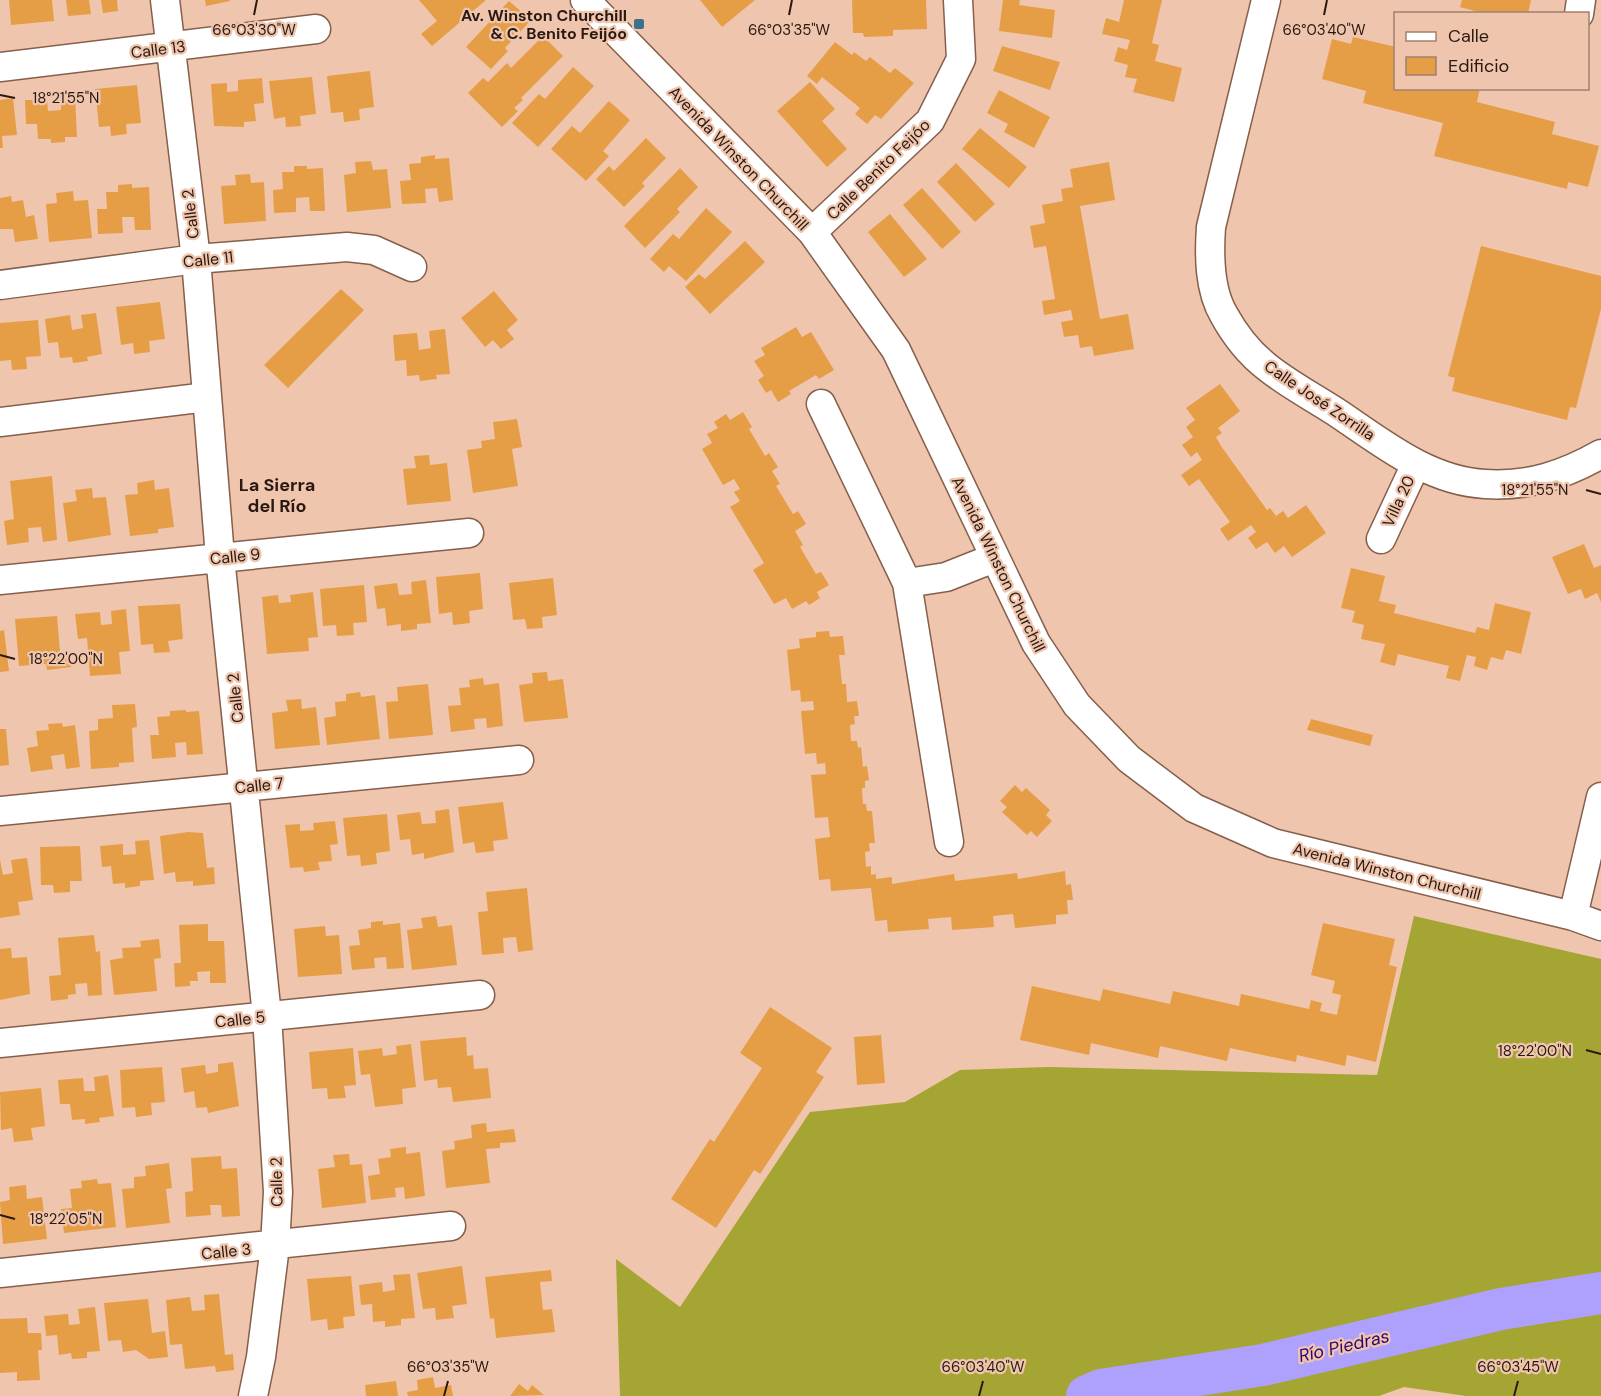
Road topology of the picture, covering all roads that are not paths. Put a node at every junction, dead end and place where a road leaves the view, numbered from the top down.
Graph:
1 (165, 0) edge
2 (585, 0) edge
3 (958, 0) edge
4 (1266, 0) edge
5 (316, 29) dead end
6 (170, 47) junction
7 (0, 67) edge
8 (812, 232) junction
9 (196, 259) junction
10 (412, 267) dead end
11 (0, 285) edge
12 (207, 396) junction
13 (821, 404) dead end
14 (0, 422) edge
15 (1601, 454) edge
16 (1416, 464) junction
17 (469, 533) dead end
18 (1381, 539) dead end
19 (220, 557) junction
20 (994, 558) junction
21 (0, 580) edge
22 (907, 583) junction
23 (519, 760) dead end
24 (243, 787) junction
25 (1601, 797) edge
26 (0, 811) edge
27 (949, 842) dead end
28 (1573, 916) junction
29 (1601, 926) edge
30 (480, 995) dead end
31 (267, 1016) junction
32 (0, 1043) edge
33 (451, 1226) dead end
34 (275, 1246) junction
35 (0, 1273) edge
36 (253, 1396) edge

1 - 6 street, Calle 2
2 - 8 street, Avenida Winston Churchill
3 - 8 street, Calle Benito Feijóo
4 - 16 street, Calle José Zorrilla
5 - 6 street, Calle 13
6 - 7 street, Calle 13
6 - 9 street, Calle 2
8 - 20 street, Avenida Winston Churchill
9 - 10 street, Calle 11
9 - 11 street, Calle 11
9 - 12 street, Calle 2
12 - 14 street
12 - 19 street, Calle 2
13 - 22 street
15 - 16 street, Calle José Zorrilla
16 - 18 street, Villa 20
17 - 19 street, Calle 9
19 - 21 street, Calle 9
19 - 24 street, Calle 2
20 - 22 street
20 - 28 street, Avenida Winston Churchill
22 - 27 street
23 - 24 street, Calle 7
24 - 26 street, Calle 7
24 - 31 street, Calle 2
25 - 28 street
28 - 29 street, Avenida Winston Churchill
30 - 31 street, Calle 5
31 - 32 street, Calle 5
31 - 34 street, Calle 2
33 - 34 street, Calle 3
34 - 35 street, Calle 3
34 - 36 street, Calle 2

